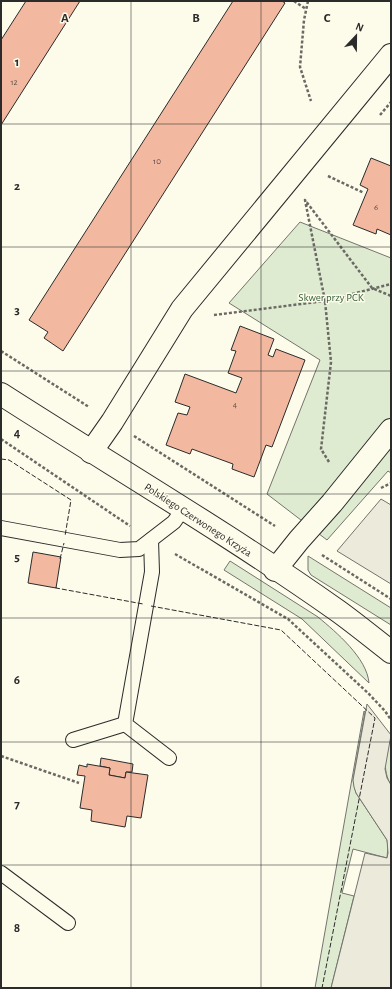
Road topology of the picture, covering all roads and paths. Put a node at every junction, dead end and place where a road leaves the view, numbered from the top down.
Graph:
1 (294, 1) edge
2 (308, 1) edge
3 (306, 9) junction
4 (391, 56) edge
5 (311, 102) dead end
6 (391, 102) edge
7 (376, 119) dead end
8 (332, 170) dead end
9 (327, 176) junction
10 (323, 180) dead end
11 (364, 193) dead end
12 (310, 195) dead end
13 (305, 200) junction
14 (300, 206) dead end
15 (391, 284) edge
16 (372, 288) junction
17 (391, 296) edge
18 (325, 301) junction
19 (213, 315) dead end
20 (1, 351) edge
21 (1, 394) edge
22 (112, 422) junction
23 (391, 430) edge
24 (1, 439) edge
25 (91, 452) junction
26 (332, 468) dead end
27 (183, 509) junction
28 (1, 528) edge
29 (151, 540) junction
30 (299, 540) junction
31 (275, 570) junction
32 (391, 599) edge
33 (391, 652) edge
34 (391, 720) edge
35 (125, 724) junction
36 (73, 740) dead end
37 (1, 756) edge
38 (169, 758) dead end
39 (79, 783) dead end
40 (1, 873) edge
41 (68, 923) dead end

1 - 3 path
2 - 3 path
3 - 5 path
4 - 22 street
6 - 7 path
8 - 9 path
9 - 10 path
9 - 11 path
12 - 13 path
13 - 14 path
13 - 16 path
13 - 18 path
15 - 16 path
16 - 17 path
16 - 18 path
18 - 19 path
18 - 26 path
20 - 22 path
21 - 25 street, Polskiego Czerwonego Krzyża
22 - 25 street
22 - 30 path
23 - 30 street
24 - 29 path
25 - 27 street, Polskiego Czerwonego Krzyża
27 - 29 lane
27 - 31 street, Polskiego Czerwonego Krzyża
28 - 29 lane
29 - 34 path
29 - 35 lane
30 - 31 street
30 - 32 path
31 - 33 street, Polskiego Czerwonego Krzyża
35 - 36 lane
35 - 38 lane
37 - 39 path
40 - 41 lane

